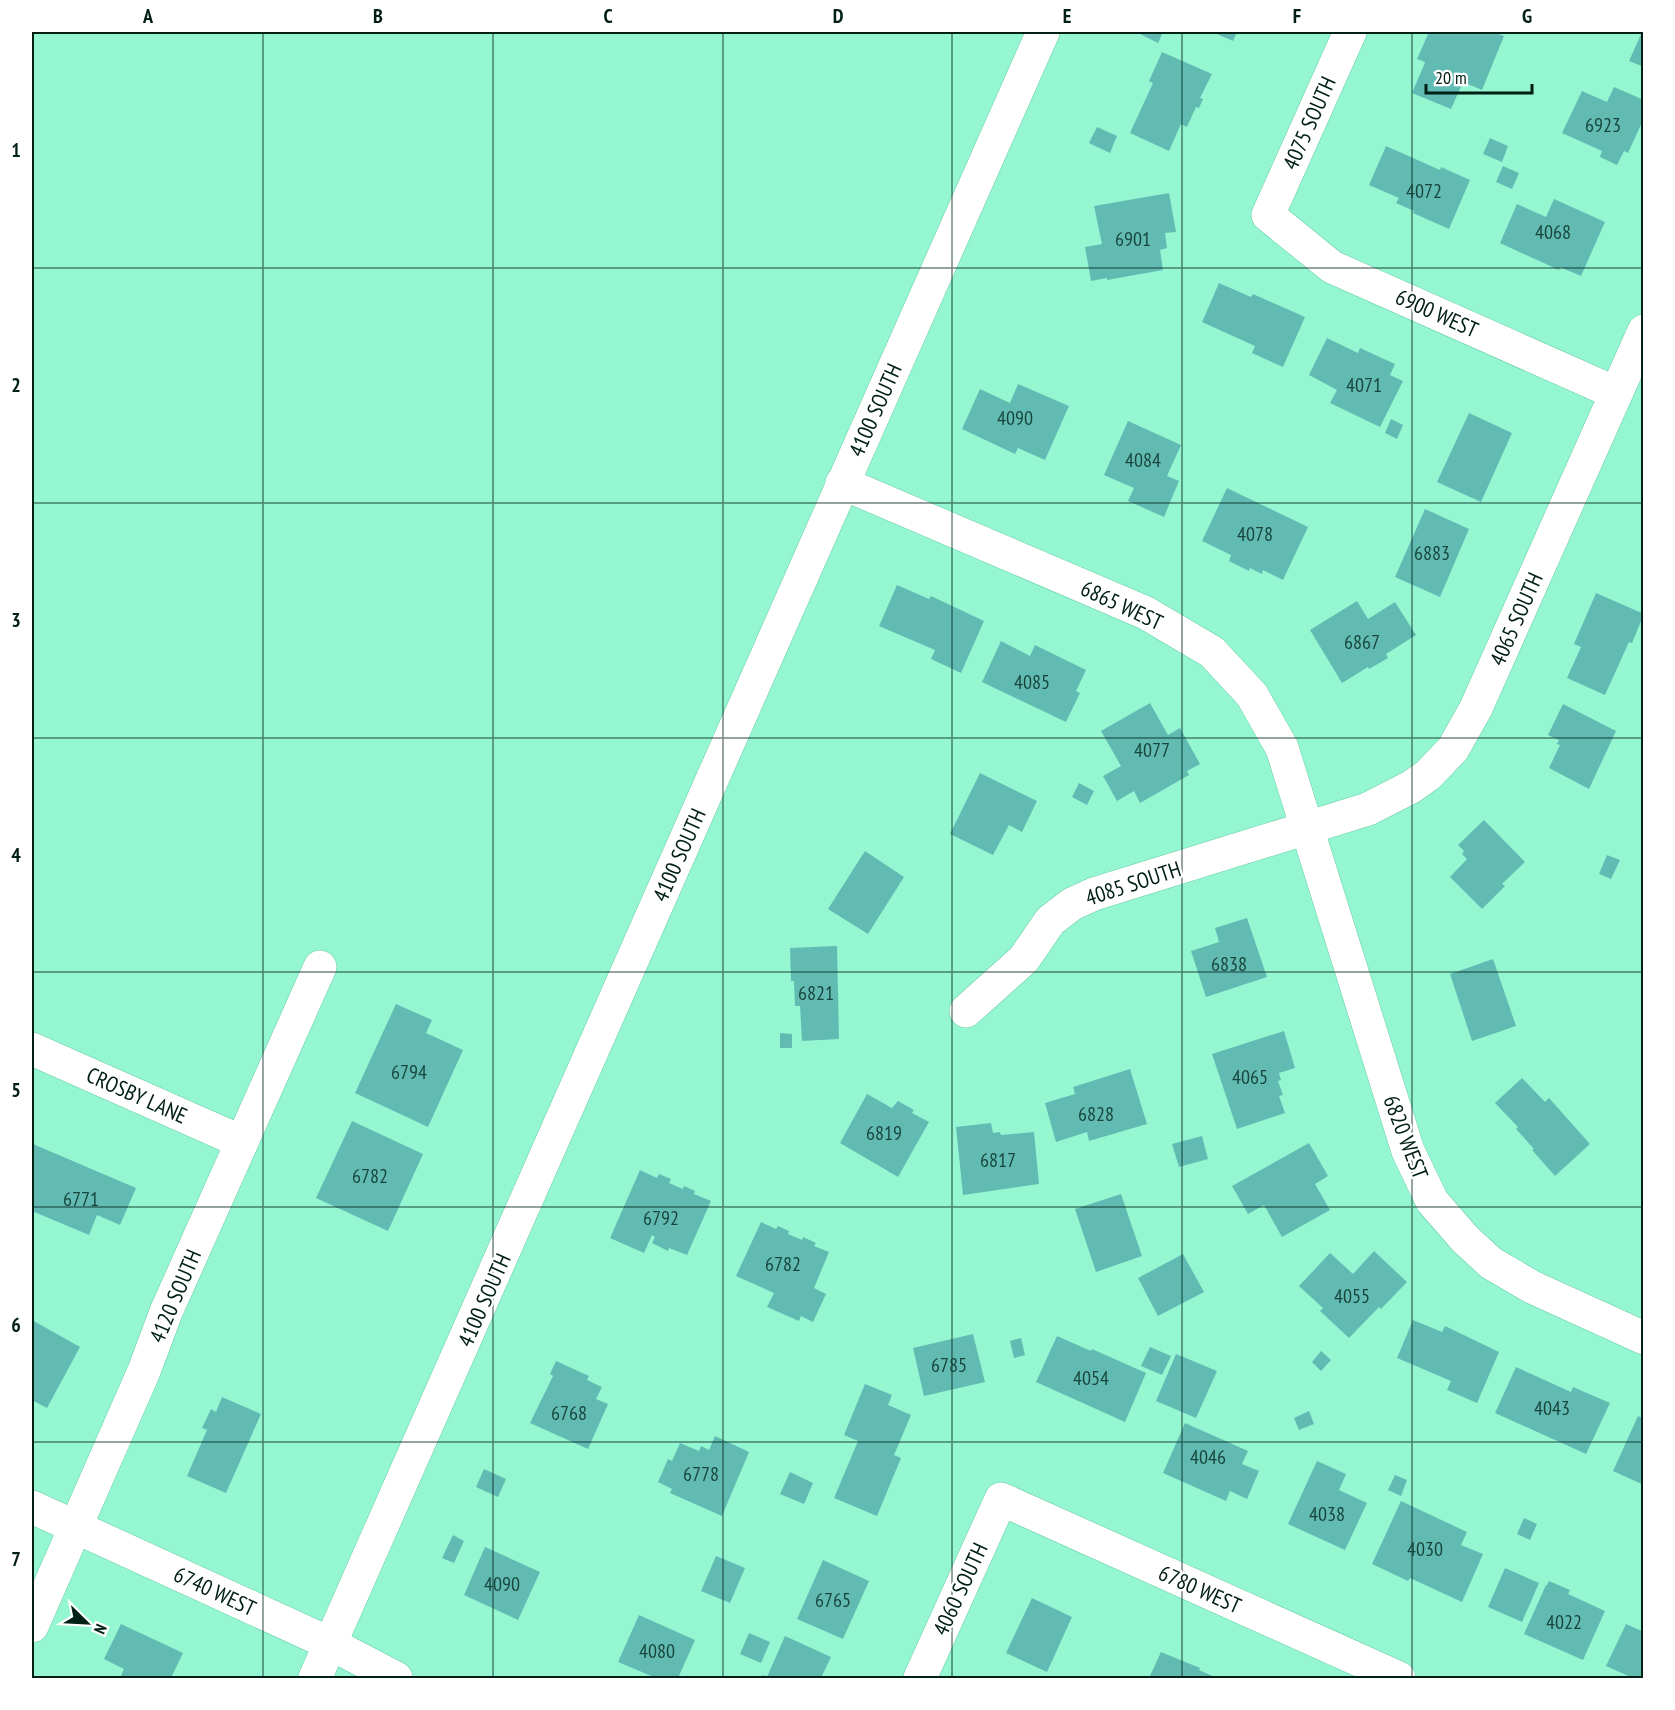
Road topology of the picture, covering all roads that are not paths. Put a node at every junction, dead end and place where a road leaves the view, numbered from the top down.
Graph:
1 (1043, 32) edge
2 (1350, 32) edge
3 (1268, 215) joint
4 (1644, 331) edge
5 (1616, 393) junction
6 (842, 483) junction
7 (1305, 828) junction
8 (320, 967) dead end
9 (966, 1011) dead end
10 (32, 1048) edge
11 (243, 1142) junction
12 (1644, 1338) edge
13 (1001, 1499) joint
14 (32, 1507) edge
15 (75, 1527) junction
16 (32, 1626) edge
17 (331, 1644) junction
18 (315, 1678) edge
19 (396, 1678) edge
20 (920, 1678) edge
21 (1399, 1678) edge

1 - 6 street, 4100 SOUTH
2 - 3 street, 4075 SOUTH
3 - 5 street, 6900 WEST
4 - 5 street, 4065 SOUTH
5 - 7 street, 4065 SOUTH
6 - 7 street, 6865 WEST
6 - 17 street, 4100 SOUTH
7 - 9 street, 4085 SOUTH
7 - 12 street, 6820 WEST
8 - 11 street, 4120 SOUTH
10 - 11 street, CROSBY LANE
11 - 15 street, 4120 SOUTH
13 - 20 street, 4060 SOUTH
13 - 21 street, 6780 WEST
14 - 15 street, 6740 WEST
15 - 16 street, 4120 SOUTH
15 - 17 street, 6740 WEST
17 - 18 street, 4100 SOUTH
17 - 19 street, 6740 WEST

